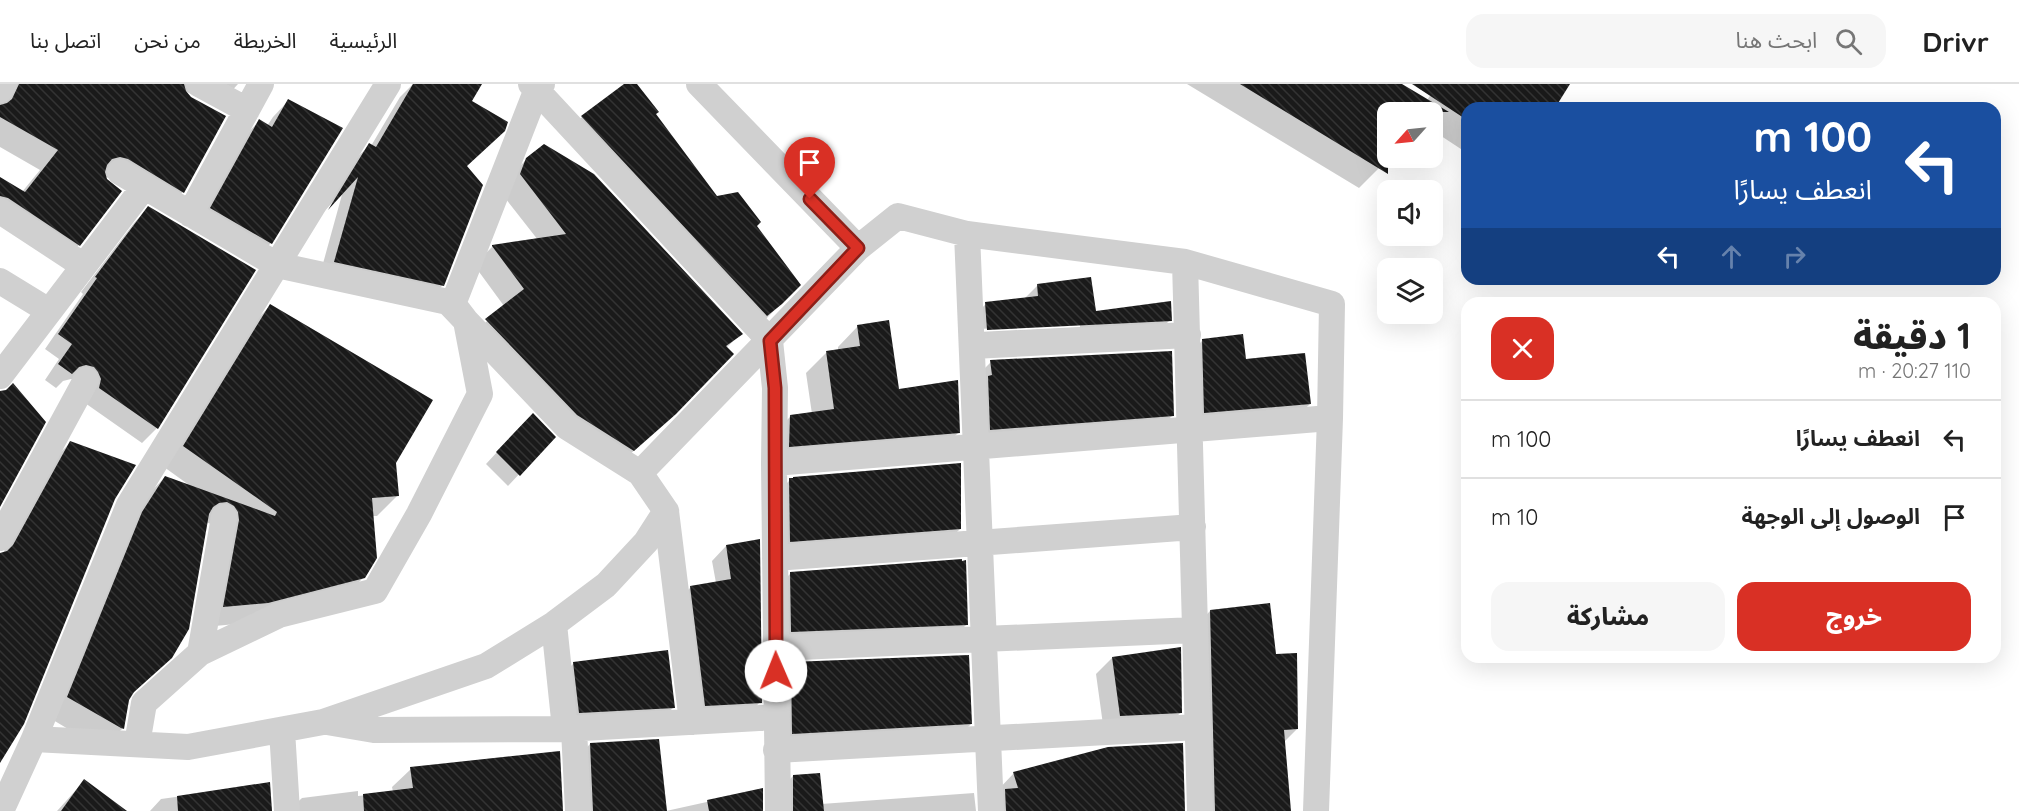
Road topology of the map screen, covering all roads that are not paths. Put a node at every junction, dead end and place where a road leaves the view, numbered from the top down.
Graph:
1 (4, 84) edge
2 (200, 84) edge
3 (261, 84) edge
4 (388, 84) edge
5 (699, 84) edge
6 (537, 86) edge
7 (0, 90) edge
8 (247, 110) junction
9 (120, 172) dead end
10 (144, 187) junction
11 (0, 211) edge
12 (190, 214) junction
13 (967, 234) junction
14 (858, 248) junction
15 (1185, 262) junction
16 (277, 265) junction
17 (84, 266) junction
18 (0, 281) edge
19 (50, 311) junction
20 (466, 321) junction
21 (1188, 335) junction
22 (770, 341) junction
23 (973, 346) junction
24 (2, 370) edge
25 (86, 381) dead end
26 (1330, 418) junction
27 (1190, 429) junction
28 (977, 446) junction
29 (774, 463) junction
30 (640, 474) junction
31 (666, 510) junction
32 (224, 517) dead end
33 (1193, 527) junction
34 (0, 538) edge
35 (981, 543) junction
36 (775, 558) junction
37 (554, 624) junction
38 (1195, 630) junction
39 (984, 639) junction
40 (775, 648) junction
41 (200, 653) junction
42 (776, 717) junction
43 (323, 722) junction
44 (692, 722) junction
45 (1198, 727) junction
46 (570, 729) junction
47 (282, 730) junction
48 (34, 738) junction
49 (988, 738) junction
50 (137, 744) junction
51 (776, 750) junction
52 (1, 811) edge
53 (286, 811) edge
54 (578, 811) edge
55 (778, 811) edge
56 (991, 811) edge
57 (1200, 811) edge
58 (1316, 811) edge

1 - 7 street
2 - 8 street
3 - 8 street
4 - 16 street
5 - 14 street
6 - 20 street
6 - 22 street
8 - 12 street
9 - 10 street
10 - 12 street
10 - 17 street
11 - 17 street
12 - 16 street
13 - 14 street
13 - 15 street
13 - 23 street
14 - 22 street
15 - 21 street
15 - 26 street
16 - 20 street
16 - 48 street
17 - 19 street
18 - 19 street
19 - 24 street
20 - 30 street
20 - 41 street
21 - 23 street
21 - 27 street
22 - 29 street
22 - 30 street
23 - 28 street
25 - 34 street
26 - 27 street
26 - 58 street
27 - 28 street
27 - 33 street
28 - 29 street
28 - 35 street
29 - 36 street
30 - 31 street
31 - 37 street
31 - 44 street
32 - 41 street
33 - 35 street
33 - 38 street
35 - 36 street
35 - 39 street
36 - 40 street
37 - 43 street
37 - 46 street
38 - 39 street
38 - 45 street
39 - 40 street
39 - 49 street
40 - 42 street
41 - 50 street
42 - 44 street
42 - 51 street
43 - 46 street
43 - 47 street
44 - 46 street
45 - 49 street
45 - 57 street
46 - 54 street
47 - 50 street
47 - 53 street
48 - 50 street
48 - 52 street
49 - 51 street
49 - 56 street
51 - 55 street

